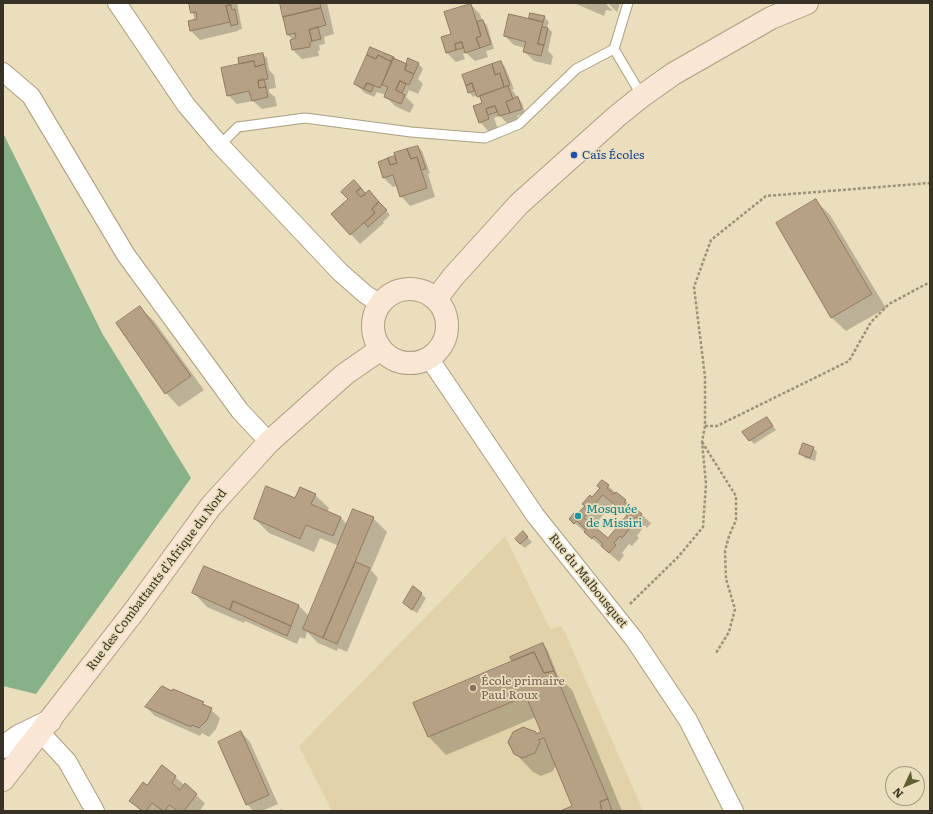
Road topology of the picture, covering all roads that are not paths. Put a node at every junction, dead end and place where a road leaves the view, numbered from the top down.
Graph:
1 (117, 3) edge
2 (628, 3) edge
3 (807, 3) edge
4 (614, 50) junction
5 (3, 72) edge
6 (642, 96) junction
7 (220, 145) junction
8 (436, 299) junction
9 (380, 304) junction
10 (381, 349) junction
11 (429, 358) junction
12 (269, 442) junction
13 (45, 727) junction
14 (3, 747) edge
15 (3, 780) edge
16 (95, 811) edge
17 (734, 811) edge

1 - 7 street
2 - 4 lane
3 - 6 main road
4 - 6 lane
4 - 7 lane
5 - 12 street
6 - 8 main road
7 - 9 street
8 - 9 main road
8 - 11 main road
9 - 10 main road
10 - 11 main road
10 - 12 main road, Rue des Combattants d'Afrique du Nord
11 - 17 street, Rue du Malbousquet
12 - 13 main road, Rue des Combattants d'Afrique du Nord
13 - 14 street
13 - 15 main road, Rue des Combattants d'Afrique du Nord
13 - 16 street

